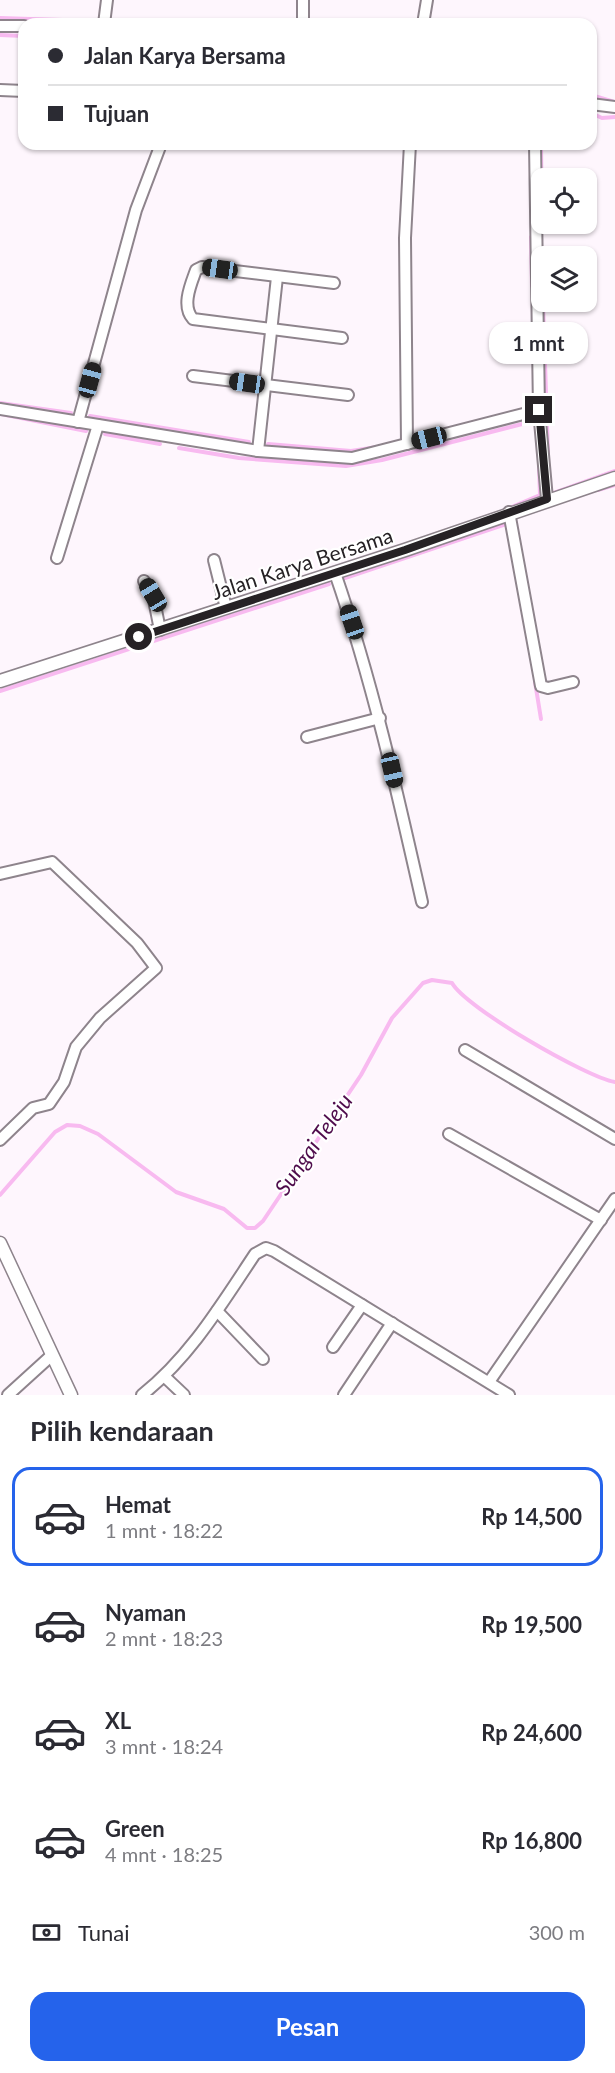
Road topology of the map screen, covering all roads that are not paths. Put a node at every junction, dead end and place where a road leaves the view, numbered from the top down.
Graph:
1 (107, 0) edge
2 (303, 0) edge
3 (427, 0) edge
4 (105, 18) edge
5 (303, 18) edge
6 (424, 18) edge
7 (0, 26) edge
8 (18, 26) edge
9 (0, 90) edge
10 (18, 91) edge
11 (597, 105) edge
12 (615, 107) edge
13 (159, 150) edge
14 (410, 150) edge
15 (535, 150) edge
16 (276, 277) junction
17 (334, 283) dead end
18 (271, 330) junction
19 (342, 338) dead end
20 (193, 376) dead end
21 (265, 386) junction
22 (348, 395) dead end
23 (0, 409) edge
24 (539, 410) junction
25 (78, 422) junction
26 (98, 425) junction
27 (407, 444) junction
28 (258, 451) junction
29 (615, 478) edge
30 (547, 499) junction
31 (509, 512) junction
32 (57, 558) dead end
33 (214, 560) dead end
34 (335, 573) junction
35 (144, 581) dead end
36 (226, 608) junction
37 (160, 630) junction
38 (0, 681) edge
39 (573, 682) dead end
40 (380, 718) junction
41 (307, 737) dead end
42 (0, 874) edge
43 (422, 902) dead end
44 (465, 1050) dead end
45 (449, 1134) dead end
46 (615, 1139) edge
47 (0, 1140) edge
48 (615, 1199) edge
49 (601, 1220) junction
50 (0, 1243) edge
51 (362, 1305) junction
52 (217, 1311) junction
53 (392, 1323) junction
54 (333, 1347) dead end
55 (52, 1355) junction
56 (263, 1359) dead end
57 (165, 1377) junction
58 (489, 1382) junction
59 (8, 1395) edge
60 (71, 1395) edge
61 (142, 1395) edge
62 (184, 1395) edge
63 (344, 1395) edge
64 (509, 1395) edge

1 - 4 street
2 - 5 street
3 - 6 street
7 - 8 street
9 - 10 street
11 - 12 street
13 - 25 street
14 - 27 street
15 - 24 street
16 - 17 street
16 - 18 street
16 - 18 street
18 - 19 street
18 - 21 street
20 - 21 street
21 - 22 street
21 - 28 street
23 - 25 street
24 - 27 street
24 - 30 street
25 - 26 street
26 - 28 street
26 - 32 street
27 - 28 street
29 - 30 street, Jalan Karya Bersama
30 - 31 street, Jalan Karya Bersama
31 - 34 street, Jalan Karya Bersama
31 - 39 street
33 - 36 street
34 - 36 street, Jalan Karya Bersama
34 - 40 street
35 - 37 street
36 - 37 street, Jalan Karya Bersama
37 - 38 street, Jalan Karya Bersama
40 - 41 street
40 - 43 street
42 - 47 street
44 - 46 street
45 - 49 street
48 - 49 street
49 - 58 street
50 - 55 street
51 - 52 street
51 - 53 street
51 - 54 street
52 - 56 street
52 - 57 street
53 - 58 street
53 - 63 street
55 - 59 street
55 - 60 street
57 - 61 street
57 - 62 street
58 - 64 street

